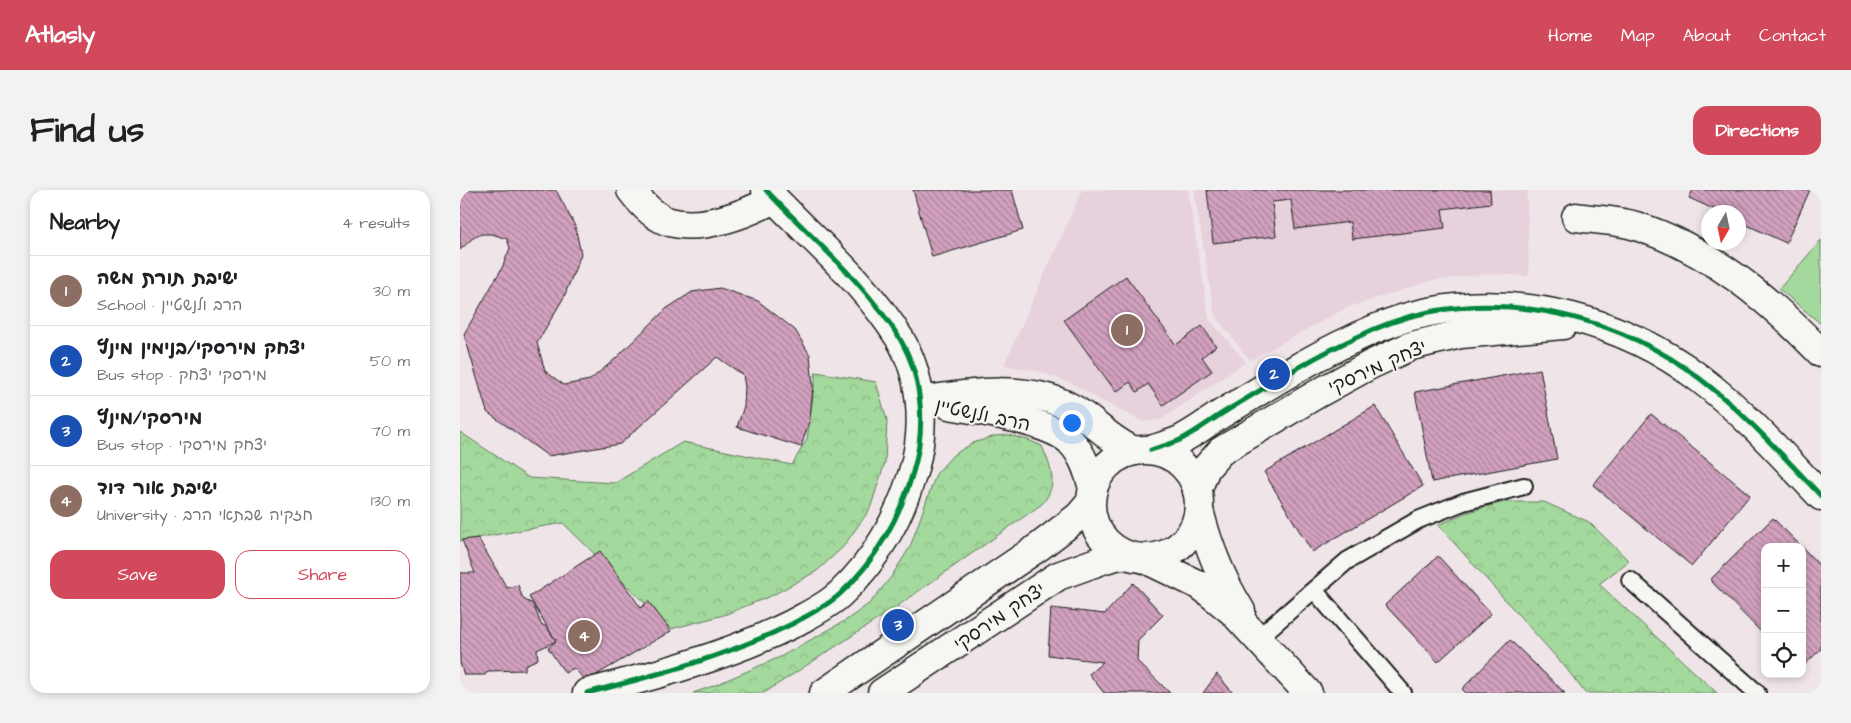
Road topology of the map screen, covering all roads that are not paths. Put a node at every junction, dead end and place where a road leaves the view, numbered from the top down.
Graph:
1 (631, 190) edge
2 (770, 194) edge
3 (1576, 217) dead end
4 (1595, 323) junction
5 (1821, 353) edge
6 (920, 401) junction
7 (1143, 451) junction
8 (1524, 486) dead end
9 (1092, 496) junction
10 (1821, 496) edge
11 (1198, 500) junction
12 (1134, 556) junction
13 (1630, 580) dead end
14 (1314, 590) junction
15 (1258, 638) junction
16 (587, 693) edge
17 (824, 693) edge
18 (882, 693) edge
19 (1308, 693) edge
20 (1403, 693) edge
21 (1757, 693) edge

1 - 2 street
2 - 6 street
3 - 5 street
4 - 7 street
4 - 10 street
4 - 11 street, יצחק מירסקי
6 - 7 street, הרב ולנשטיין
6 - 9 street, הרב ולנשטיין
6 - 16 street
7 - 9 street
7 - 11 street
8 - 14 lane
9 - 12 street
9 - 17 street, יצחק מירסקי
11 - 12 street
11 - 15 street
12 - 15 street
12 - 18 street, יצחק מירסקי
13 - 21 lane
14 - 15 lane
14 - 20 lane
15 - 19 street

